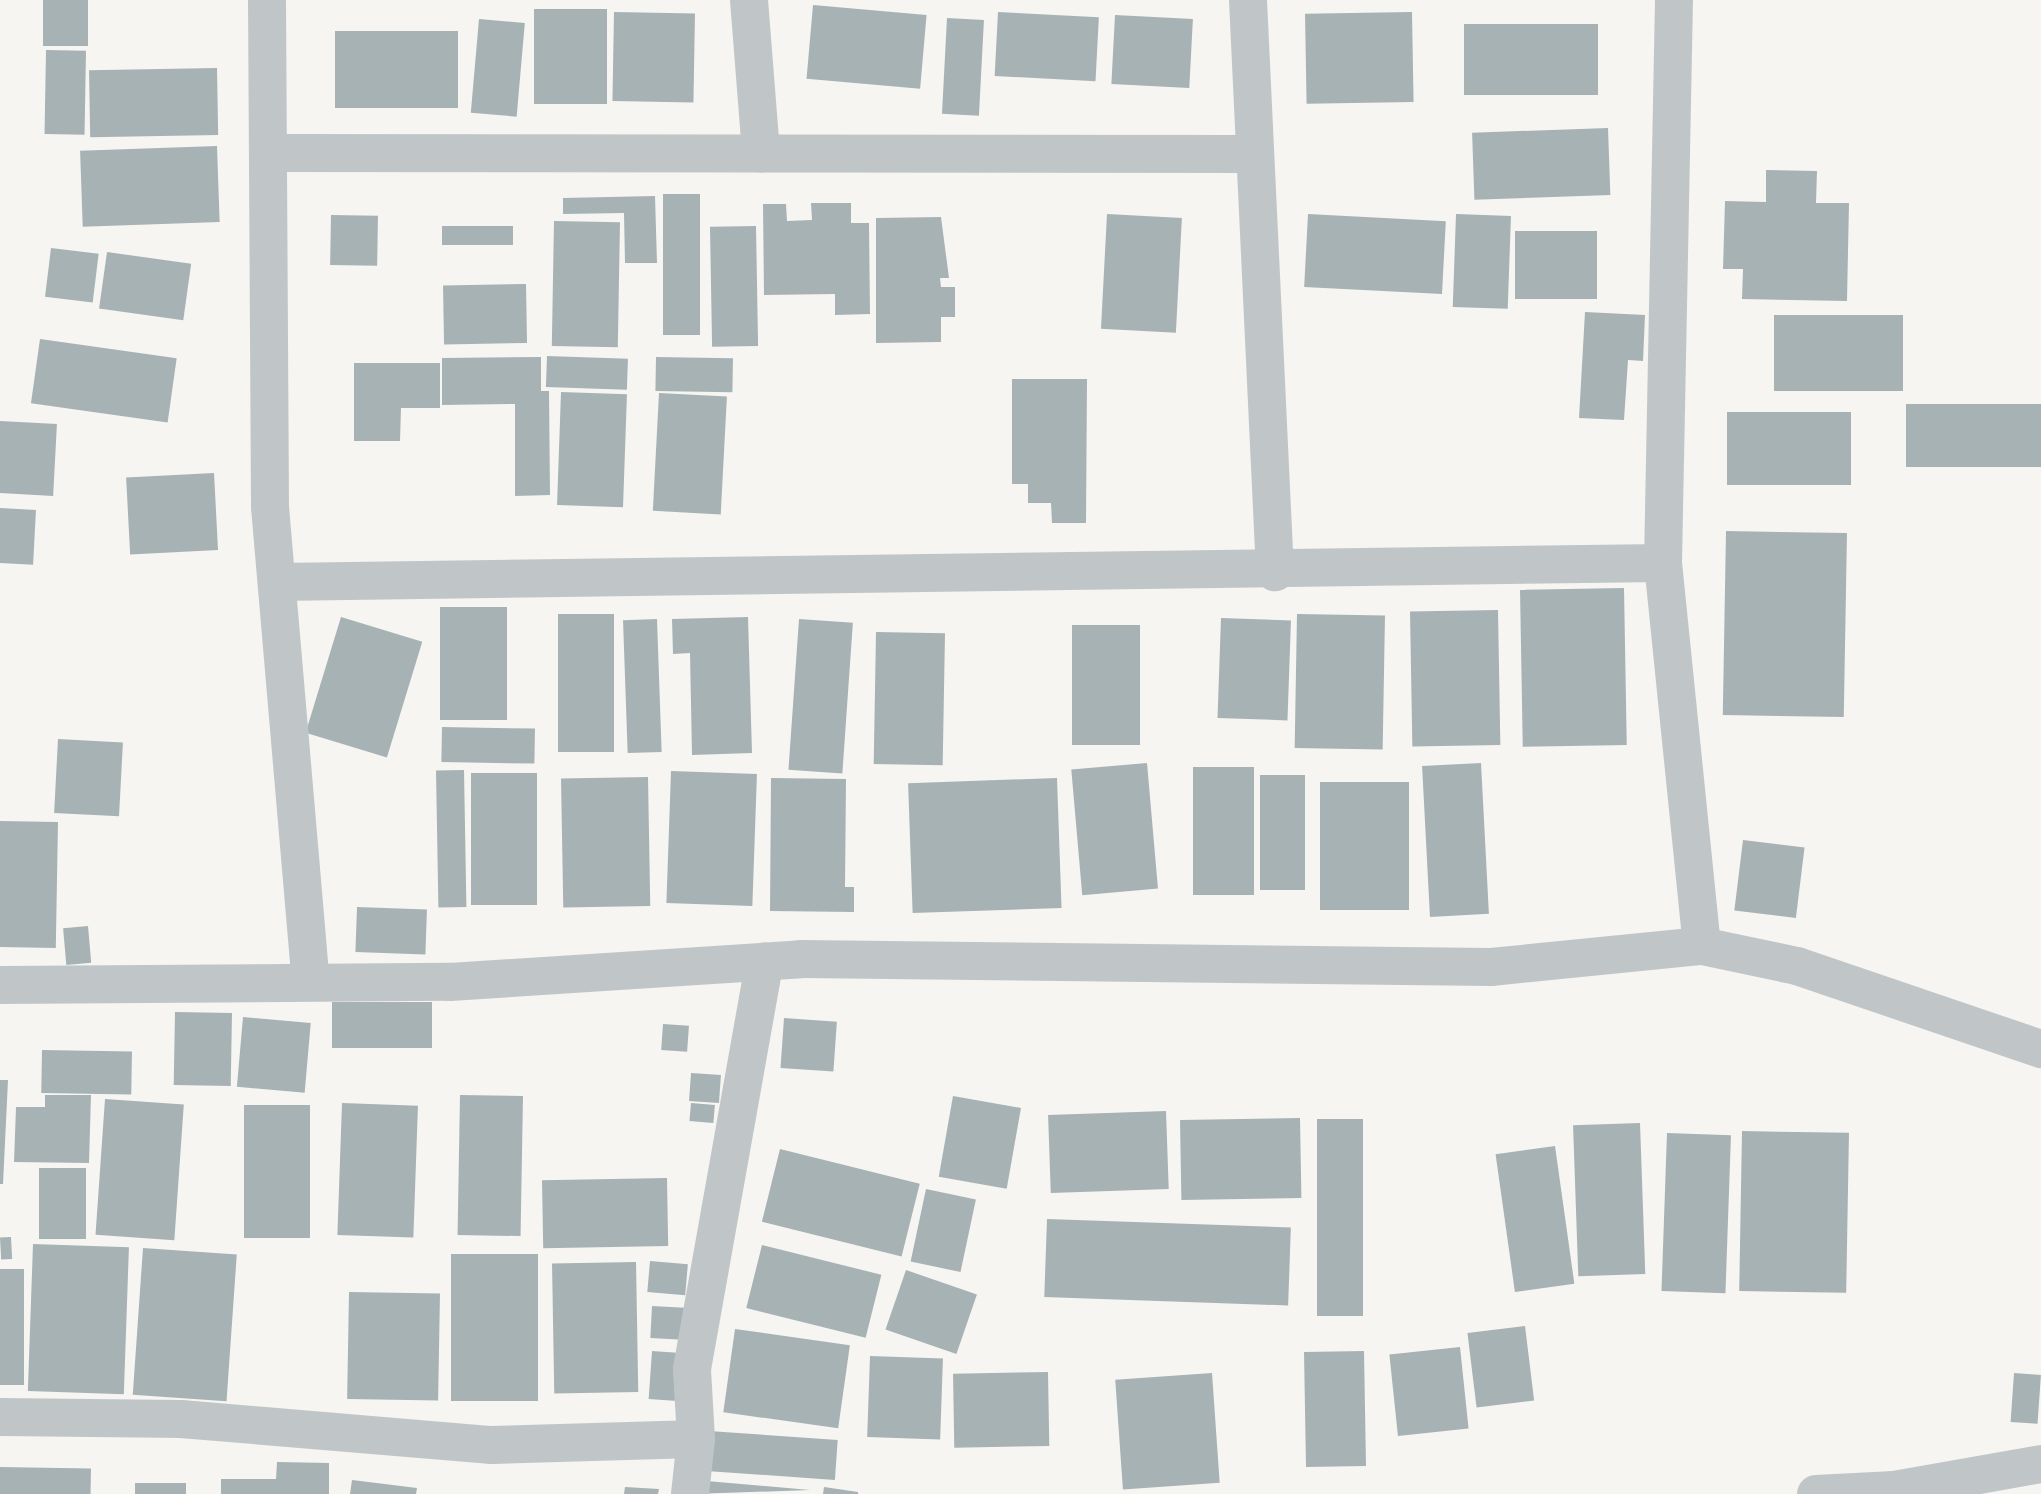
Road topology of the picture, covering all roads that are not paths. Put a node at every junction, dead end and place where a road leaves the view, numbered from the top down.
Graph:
1 (267, 0) edge
2 (749, 0) edge
3 (1248, 0) edge
4 (1674, 0) edge
5 (268, 153) junction
6 (761, 154) junction
7 (1254, 154) junction
8 (1663, 564) junction
9 (1275, 572) junction
10 (277, 582) junction
11 (1702, 946) junction
12 (765, 961) junction
13 (311, 982) junction
14 (0, 985) edge
15 (2041, 1049) edge
16 (0, 1417) edge
17 (696, 1439) junction
18 (2041, 1464) edge
19 (690, 1494) edge
20 (1816, 1494) edge

1 - 5 street
2 - 6 street
3 - 7 street
4 - 8 street
5 - 6 street
5 - 10 street
6 - 7 street
7 - 9 street
8 - 9 street
8 - 11 street
9 - 10 street
10 - 13 street
11 - 12 street
11 - 15 street
12 - 13 street
12 - 17 street
13 - 14 street
16 - 17 street
17 - 19 street
18 - 20 street

